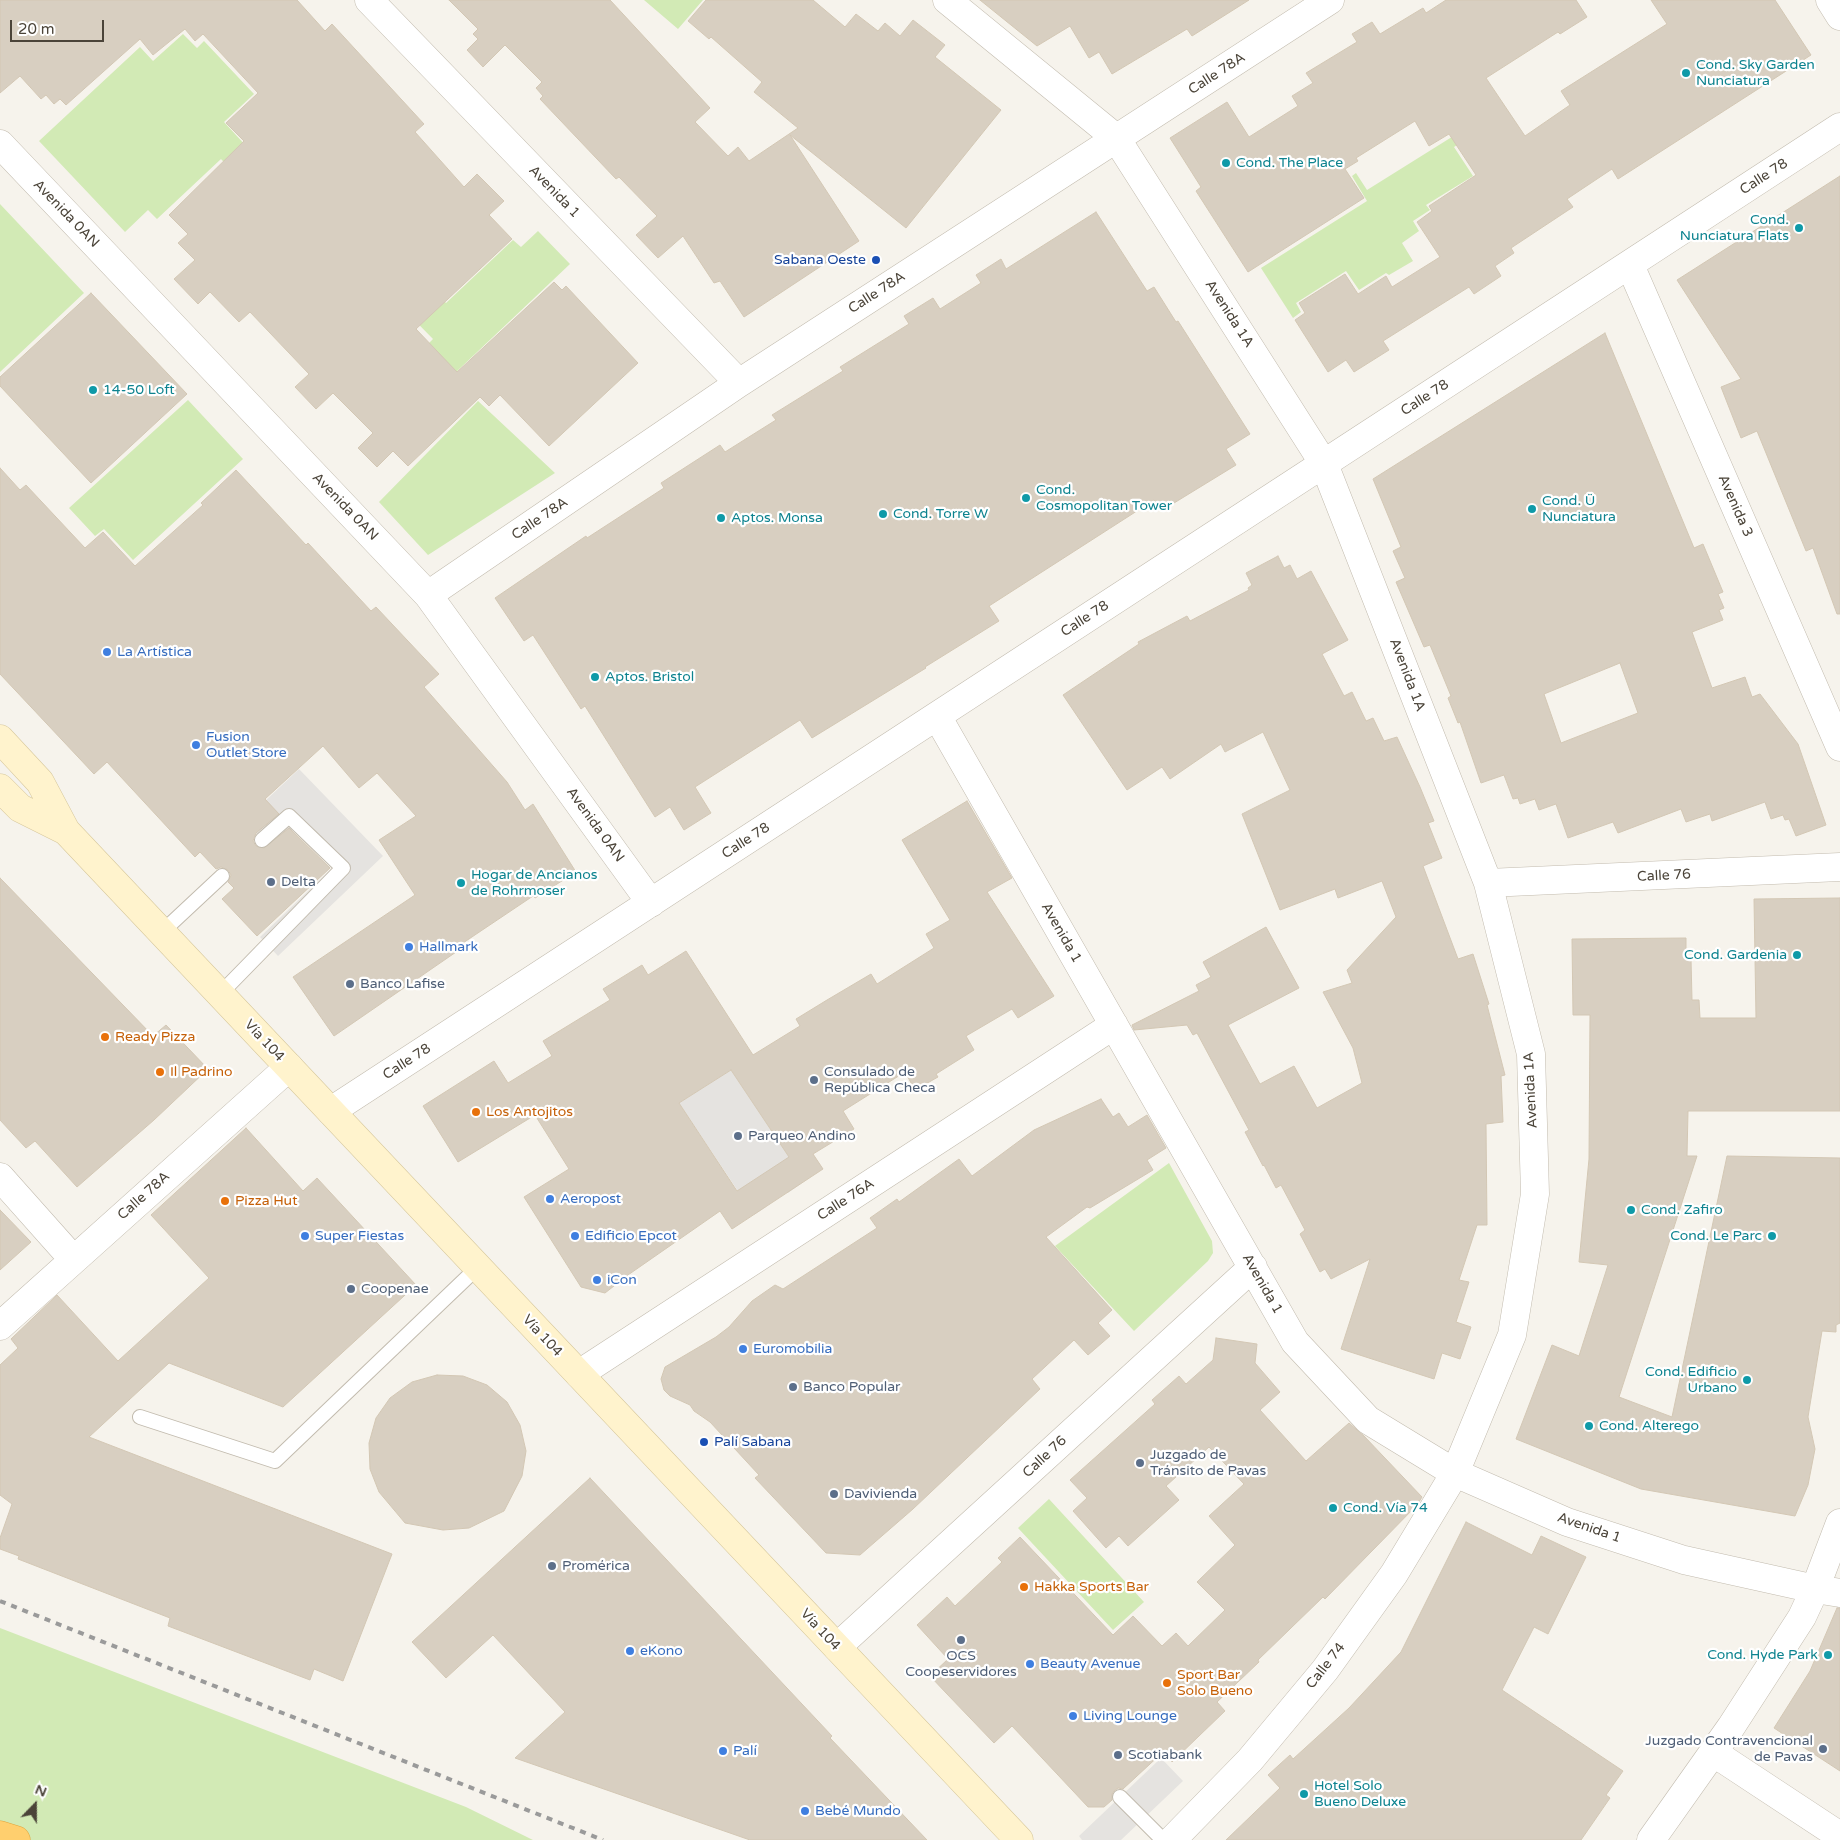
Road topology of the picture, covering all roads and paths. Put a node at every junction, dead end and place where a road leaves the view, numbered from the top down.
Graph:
1 (369, 0) edge
2 (947, 0) edge
3 (1330, 0) edge
4 (1830, 0) edge
5 (1840, 16) edge
6 (1840, 127) edge
7 (1116, 138) junction
8 (0, 144) edge
9 (1630, 265) junction
10 (739, 383) junction
11 (1324, 464) junction
12 (428, 595) junction
13 (937, 716) junction
14 (0, 739) edge
15 (1840, 747) edge
16 (0, 788) edge
17 (66, 831) junction
18 (262, 840) dead end
19 (1840, 868) edge
20 (222, 876) dead end
21 (1488, 883) junction
22 (651, 902) junction
23 (162, 932) junction
24 (220, 994) junction
25 (1114, 1025) junction
26 (289, 1067) junction
27 (331, 1111) junction
28 (0, 1177) edge
29 (73, 1260) junction
30 (478, 1267) junction
31 (1253, 1267) junction
32 (0, 1326) edge
33 (579, 1374) junction
34 (140, 1417) dead end
35 (1456, 1474) junction
36 (1840, 1523) edge
37 (1827, 1591) edge
38 (837, 1647) junction
39 (1714, 1753) junction
40 (1120, 1797) dead end
41 (0, 1835) edge
42 (1840, 1836) edge
43 (16, 1840) edge
44 (1019, 1840) edge
45 (1163, 1840) edge
46 (1172, 1840) edge
47 (1651, 1840) edge

1 - 10 street, Avenida 1
2 - 7 street, Avenida 1A
3 - 7 street, Calle 78A
4 - 5 street
6 - 9 street, Calle 78
7 - 10 street, Calle 78A
7 - 11 street, Avenida 1A
8 - 12 street, Avenida 0AN
9 - 11 street, Calle 78
9 - 15 street, Avenida 3
10 - 12 street, Calle 78A
11 - 13 street, Calle 78
11 - 21 street, Avenida 1A
12 - 22 street, Avenida 0AN
13 - 22 street, Calle 78
13 - 25 street, Avenida 1
14 - 17 main road, Vía 104
16 - 17 main road, Vía 104
17 - 23 main road, Vía 104
18 - 24 lane
19 - 21 street, Calle 76
20 - 23 lane
21 - 35 street, Avenida 1A
22 - 27 street, Calle 78
23 - 24 main road, Vía 104
24 - 26 main road, Vía 104
25 - 31 street, Avenida 1
25 - 33 street, Calle 76A
26 - 27 main road, Vía 104
26 - 29 street, Calle 78A
27 - 30 main road, Vía 104
28 - 29 street
29 - 32 street, Calle 78A
30 - 33 main road, Vía 104
30 - 34 lane
31 - 35 street, Avenida 1
31 - 38 street, Calle 76
33 - 38 main road, Vía 104
35 - 37 street, Avenida 1
35 - 46 street, Calle 74
36 - 37 street
37 - 39 street
38 - 44 main road, Vía 104
39 - 42 street
39 - 47 street
40 - 45 lane
41 - 43 highway

